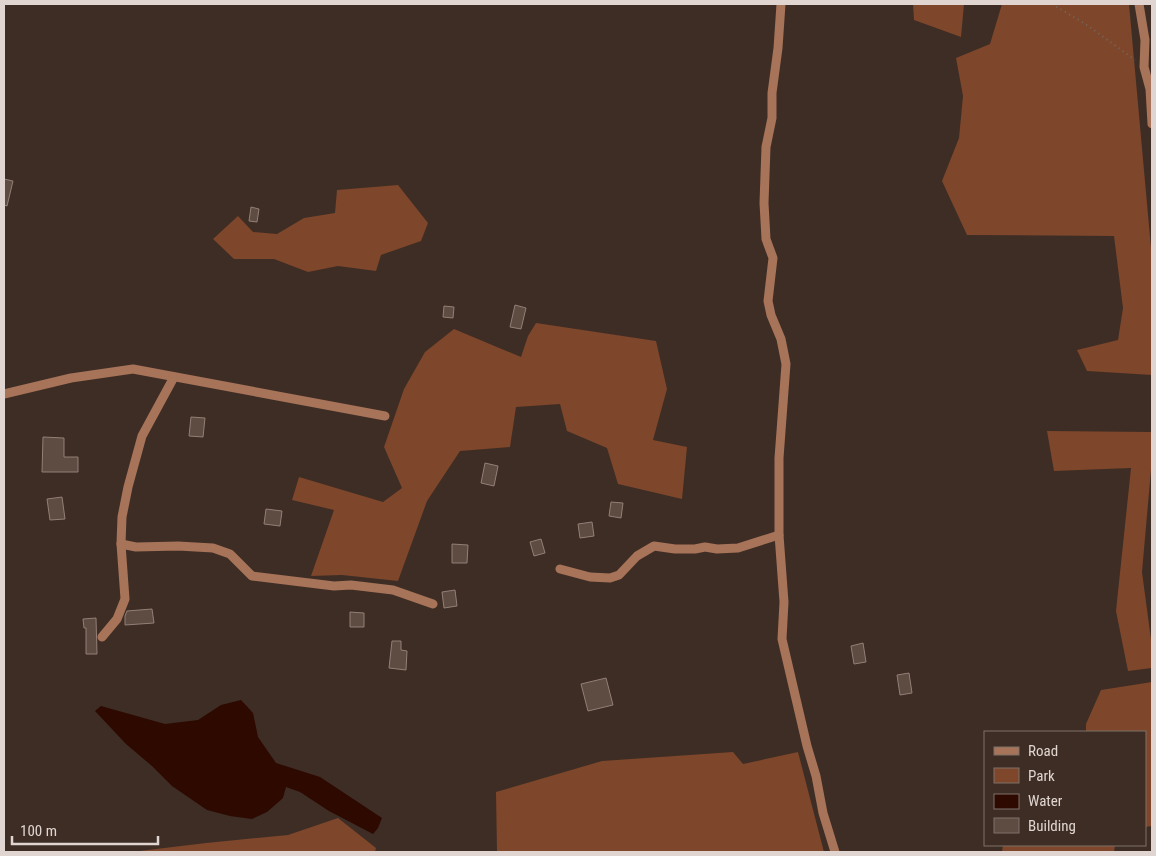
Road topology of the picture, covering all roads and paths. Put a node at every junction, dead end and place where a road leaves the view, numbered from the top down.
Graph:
1 (780, 4) edge
2 (1052, 4) edge
3 (1139, 4) edge
4 (1144, 67) junction
5 (1152, 124) edge
6 (174, 377) junction
7 (4, 394) edge
8 (385, 416) dead end
9 (779, 535) junction
10 (122, 544) junction
11 (560, 569) dead end
12 (433, 604) dead end
13 (102, 637) dead end
14 (835, 852) edge

1 - 9 street
2 - 4 path
3 - 4 street
4 - 5 street
6 - 7 street
6 - 8 street
6 - 10 street
9 - 11 street
9 - 14 street
10 - 12 street
10 - 13 street

